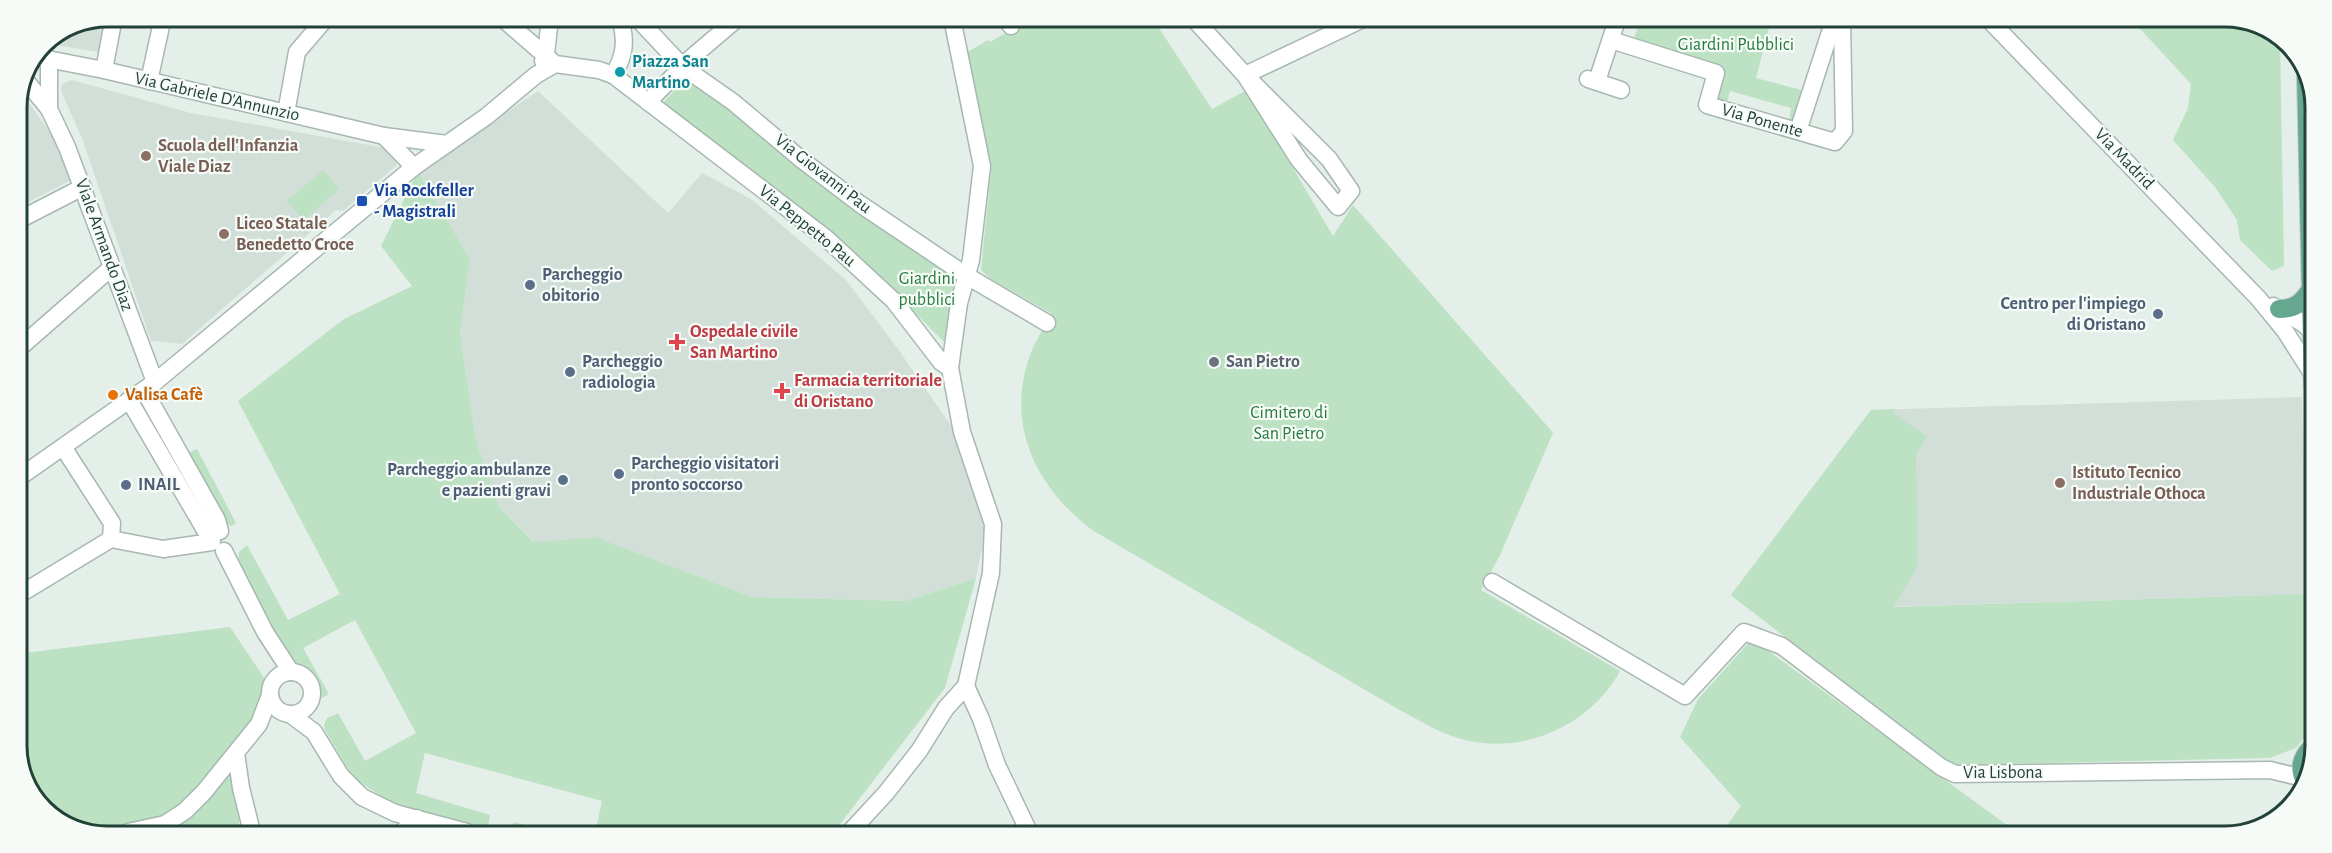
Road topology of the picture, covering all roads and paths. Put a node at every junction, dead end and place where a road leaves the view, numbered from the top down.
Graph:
1 (112, 27) edge
2 (161, 27) edge
3 (318, 27) edge
4 (513, 27) edge
5 (550, 27) edge
6 (623, 27) edge
7 (647, 27) edge
8 (728, 27) edge
9 (954, 27) edge
10 (1201, 27) edge
11 (1346, 27) edge
12 (1615, 27) edge
13 (1832, 27) edge
14 (1842, 27) edge
15 (1996, 27) edge
16 (1611, 40) junction
17 (43, 58) edge
18 (550, 59) junction
19 (687, 63) junction
20 (104, 70) junction
21 (613, 75) junction
22 (1245, 75) junction
23 (149, 81) junction
24 (31, 83) edge
25 (1621, 90) dead end
26 (648, 102) junction
27 (49, 109) junction
28 (286, 113) junction
29 (1798, 131) junction
30 (384, 136) junction
31 (447, 144) junction
32 (414, 167) junction
33 (83, 187) junction
34 (27, 216) edge
35 (111, 268) junction
36 (967, 276) junction
37 (2305, 296) edge
38 (2258, 298) junction
39 (2279, 309) junction
40 (1047, 323) dead end
41 (2305, 325) edge
42 (27, 341) edge
43 (2305, 362) edge
44 (950, 368) junction
45 (149, 386) junction
46 (129, 400) junction
47 (63, 447) junction
48 (27, 472) edge
49 (111, 539) junction
50 (217, 540) junction
51 (1492, 582) dead end
52 (27, 590) edge
53 (265, 632) junction
54 (291, 672) junction
55 (275, 679) junction
56 (966, 686) junction
57 (270, 695) junction
58 (309, 702) junction
59 (287, 713) junction
60 (259, 724) junction
61 (314, 732) junction
62 (236, 753) junction
63 (2304, 753) edge
64 (2270, 770) junction
65 (2298, 778) edge
66 (212, 783) junction
67 (241, 788) junction
68 (417, 818) junction
69 (156, 826) edge
70 (250, 826) edge
71 (408, 826) edge
72 (446, 826) edge
73 (855, 826) edge
74 (1026, 826) edge

1 - 20 street
2 - 23 street
3 - 28 street
4 - 18 street
5 - 18 street
6 - 21 street
7 - 19 street
8 - 19 street
9 - 36 street
10 - 22 street
11 - 22 street
12 - 16 street
13 - 29 street
14 - 29 street, Via Ponente
15 - 38 street, Via Madrid
16 - 25 street
16 - 29 street, Via Ponente
17 - 20 street, Via Gabriele D'Annunzio
17 - 27 street, Viale Armando Diaz
18 - 21 street
18 - 31 street
19 - 26 street
19 - 36 street, Via Giovanni Pau
20 - 23 street, Via Gabriele D'Annunzio
21 - 26 street
22 - 22 street
23 - 28 street, Via Gabriele D'Annunzio
24 - 27 street, Viale Armando Diaz
26 - 44 street, Via Peppetto Pau
27 - 33 street, Viale Armando Diaz
28 - 30 street, Via Gabriele D'Annunzio
30 - 31 street, Via Gabriele D'Annunzio
30 - 32 street
31 - 32 street
32 - 45 street
33 - 34 street
33 - 35 street, Viale Armando Diaz
35 - 42 street
35 - 45 street, Viale Armando Diaz
36 - 40 street, Via Giovanni Pau
36 - 44 street
37 - 39 main road
38 - 39 street, Via Madrid
38 - 43 street, Via Madrid
39 - 41 street, Via Madrid
44 - 56 street
45 - 46 street
45 - 50 street, Viale Armando Diaz
46 - 47 street
46 - 50 street
47 - 48 street
47 - 49 street
49 - 50 street
49 - 52 street
50 - 53 street
51 - 64 street, Via Lisbona
53 - 54 street
53 - 55 street
54 - 55 street
54 - 58 street
55 - 57 street
56 - 73 street
56 - 74 street
57 - 59 street
57 - 60 street
58 - 59 street
58 - 61 street
59 - 60 street
59 - 61 street
60 - 62 street
61 - 68 street
62 - 66 street
62 - 67 street
63 - 64 street, Via Lisbona
64 - 65 street, Via Lisbona
66 - 67 street
66 - 69 street
67 - 70 street
68 - 71 street
68 - 72 street

